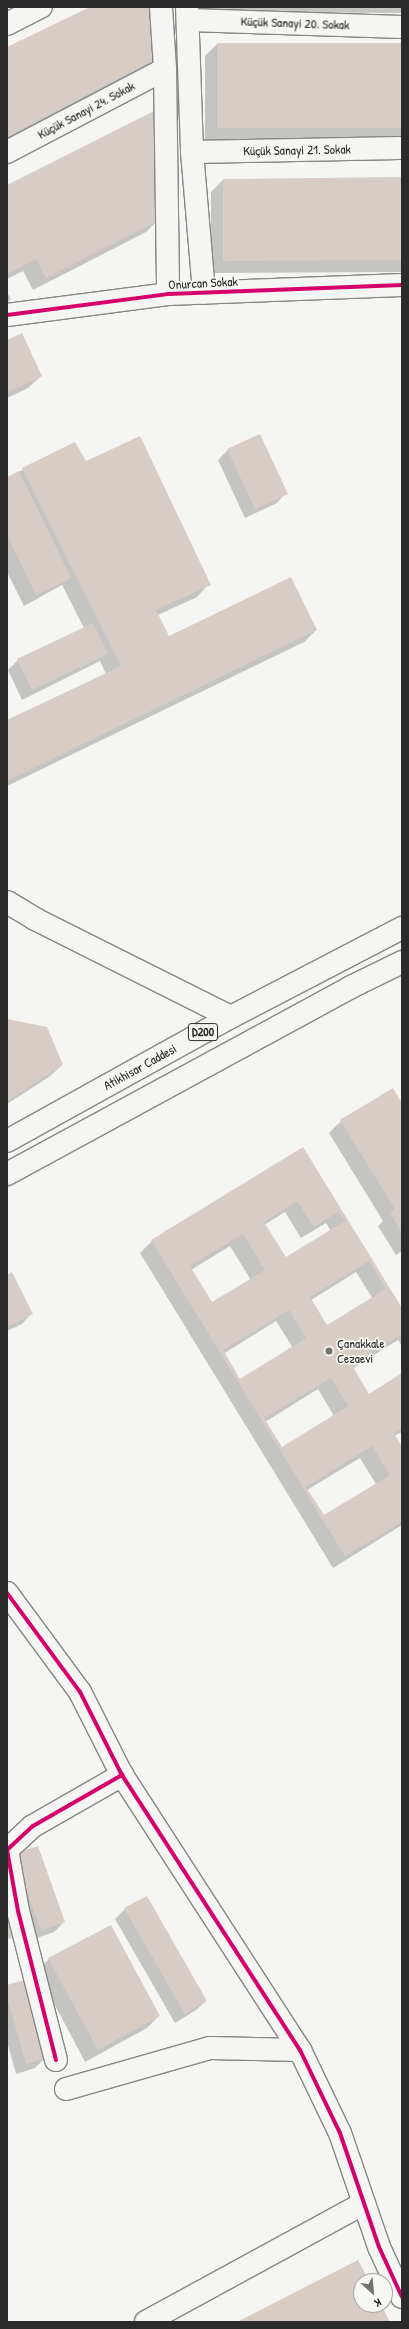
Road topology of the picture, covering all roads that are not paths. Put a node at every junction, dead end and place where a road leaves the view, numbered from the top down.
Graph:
1 (41, 7) edge
2 (161, 7) edge
3 (188, 13) edge
4 (7, 24) edge
5 (402, 26) edge
6 (165, 68) junction
7 (402, 148) edge
8 (7, 152) edge
9 (192, 152) junction
10 (402, 285) edge
11 (204, 292) junction
12 (168, 294) junction
13 (7, 315) edge
14 (7, 902) edge
15 (402, 928) edge
16 (402, 962) edge
17 (231, 1017) junction
18 (11, 1138) edge
19 (31, 1161) junction
20 (7, 1174) edge
21 (7, 1593) edge
22 (122, 1775) junction
23 (300, 2050) junction
24 (56, 2060) dead end
25 (66, 2090) dead end
26 (364, 2203) junction
27 (402, 2297) edge
28 (146, 2322) edge

1 - 4 main road
2 - 6 main road
3 - 5 main road, Küçük Sanayi 20. Sokak
3 - 9 main road
6 - 8 main road, Küçük Sanayi 24. Sokak
6 - 12 main road
7 - 9 main road, Küçük Sanayi 21. Sokak
9 - 11 main road
10 - 11 main road, Onurcan Sokak
11 - 12 main road, Onurcan Sokak
12 - 13 main road, Onurcan Sokak
14 - 17 main road
15 - 17 main road, Atikhisar Caddesi / D200
16 - 19 main road, D200
17 - 18 main road, Atikhisar Caddesi / D200
18 - 19 main road
19 - 20 main road, D200
21 - 22 main road
22 - 23 main road
22 - 24 main road
23 - 25 main road
23 - 26 main road
26 - 27 main road
26 - 28 main road

